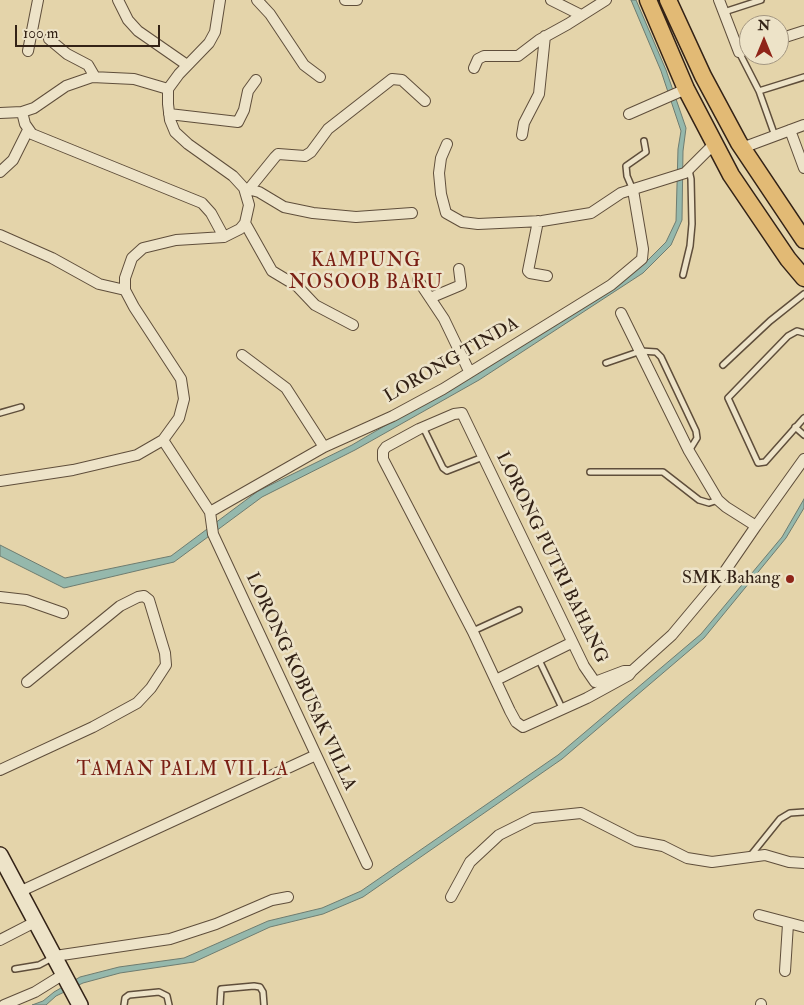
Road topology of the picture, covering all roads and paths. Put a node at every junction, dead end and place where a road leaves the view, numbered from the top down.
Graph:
1 (38, 0) edge
2 (118, 0) edge
3 (220, 0) edge
4 (256, 0) edge
5 (345, 0) edge
6 (357, 0) edge
7 (552, 0) edge
8 (606, 0) edge
9 (648, 0) edge
10 (668, 0) edge
11 (719, 0) edge
12 (761, 0) edge
13 (723, 13) junction
14 (581, 16) junction
15 (804, 31) edge
16 (545, 36) junction
17 (789, 36) edge
18 (49, 39) dead end
19 (739, 42) edge
20 (28, 51) dead end
21 (187, 65) junction
22 (749, 65) edge
23 (474, 68) dead end
24 (95, 77) junction
25 (320, 77) dead end
26 (804, 77) edge
27 (256, 80) dead end
28 (168, 89) junction
29 (759, 91) junction
30 (676, 93) junction
31 (425, 101) dead end
32 (22, 112) junction
33 (0, 113) edge
34 (169, 114) junction
35 (629, 114) dead end
36 (804, 126) edge
37 (28, 130) junction
38 (790, 130) junction
39 (522, 135) dead end
40 (775, 136) junction
41 (644, 141) dead end
42 (446, 144) dead end
43 (714, 144) junction
44 (742, 148) junction
45 (804, 168) edge
46 (0, 172) edge
47 (683, 173) junction
48 (247, 189) junction
49 (633, 190) junction
50 (412, 213) dead end
51 (538, 221) junction
52 (245, 223) junction
53 (0, 235) edge
54 (224, 237) junction
55 (804, 240) edge
56 (459, 270) dead end
57 (683, 275) dead end
58 (547, 276) dead end
59 (804, 278) edge
60 (418, 280) dead end
61 (125, 290) junction
62 (804, 294) edge
63 (430, 298) junction
64 (621, 313) dead end
65 (353, 325) dead end
66 (804, 333) edge
67 (640, 351) junction
68 (242, 355) dead end
69 (606, 364) dead end
70 (723, 365) dead end
71 (469, 371) junction
72 (21, 407) dead end
73 (0, 413) edge
74 (804, 418) edge
75 (423, 427) junction
76 (796, 427) junction
77 (804, 434) edge
78 (163, 440) junction
79 (324, 447) junction
80 (689, 451) junction
81 (484, 457) junction
82 (804, 459) edge
83 (590, 472) dead end
84 (0, 481) edge
85 (718, 500) junction
86 (210, 512) junction
87 (756, 526) junction
88 (0, 597) edge
89 (519, 610) dead end
90 (63, 614) dead end
91 (473, 632) junction
92 (571, 643) junction
93 (539, 660) junction
94 (632, 671) junction
95 (496, 680) junction
96 (27, 682) dead end
97 (595, 682) junction
98 (601, 691) junction
99 (563, 710) junction
100 (316, 755) junction
101 (0, 770) edge
102 (804, 812) edge
103 (0, 855) edge
104 (750, 856) junction
105 (804, 863) edge
106 (367, 864) dead end
107 (19, 892) junction
108 (288, 897) dead end
109 (451, 897) dead end
110 (759, 915) dead end
111 (36, 922) junction
112 (788, 924) junction
113 (804, 927) edge
114 (0, 940) edge
115 (55, 956) junction
116 (15, 970) dead end
117 (785, 971) dead end
118 (68, 981) junction
119 (4, 1005) edge
120 (80, 1005) edge
121 (124, 1005) edge
122 (169, 1005) edge
123 (220, 1005) edge
124 (264, 1005) edge

1 - 20 street
2 - 21 street
3 - 21 street
4 - 25 street
5 - 6 street
7 - 14 street
8 - 14 street
9 - 30 main road
10 - 44 main road
11 - 13 street
12 - 13 lane
13 - 19 street
14 - 16 street
15 - 17 street
16 - 23 street
16 - 39 street
18 - 24 street
21 - 28 street
22 - 29 lane
24 - 28 street
24 - 32 street
26 - 29 lane
27 - 34 street
28 - 34 street
29 - 40 lane
30 - 35 street
30 - 43 main road
31 - 48 street
32 - 33 street
32 - 37 street
34 - 48 street
36 - 38 street
37 - 46 street
37 - 54 street
38 - 40 street
38 - 45 street
40 - 44 street
41 - 49 lane
42 - 51 street
43 - 47 street
43 - 59 main road
44 - 55 main road
47 - 49 street
47 - 57 lane
48 - 50 street
48 - 52 street
49 - 51 street
49 - 71 street, LORONG TINDA
51 - 58 street
52 - 54 street
52 - 65 street
53 - 61 street
54 - 61 street
56 - 63 street
60 - 63 street
61 - 78 street
62 - 70 lane
63 - 71 street
64 - 67 street
66 - 76 lane
67 - 69 lane
67 - 80 street
67 - 80 lane
68 - 79 street
71 - 79 street, LORONG TINDA
72 - 73 lane
74 - 76 lane
75 - 81 lane
75 - 81 street, LORONG PUTRI BAHANG
75 - 91 street, LORONG PUTRI BAHANG
76 - 77 lane
78 - 84 street
78 - 86 street
79 - 86 street, LORONG TINDA
80 - 85 street
81 - 92 street, LORONG PUTRI BAHANG
82 - 87 street
83 - 85 lane
85 - 87 street
86 - 100 street, LORONG KOBUSAK VILLA
87 - 94 street
88 - 90 street
89 - 91 lane
91 - 95 street, LORONG PUTRI BAHANG
92 - 93 street
92 - 97 street, LORONG PUTRI BAHANG
93 - 95 street
93 - 99 lane
94 - 97 street, LORONG PUTRI BAHANG
94 - 98 street, LORONG PUTRI BAHANG
95 - 99 street, LORONG PUTRI BAHANG
96 - 101 street
97 - 98 street
98 - 99 street, LORONG PUTRI BAHANG
100 - 106 street, LORONG KOBUSAK VILLA
100 - 107 street
102 - 104 lane
103 - 107 main road
104 - 105 street
104 - 109 street
107 - 111 main road
108 - 115 street
110 - 112 street
111 - 114 street
111 - 115 main road
112 - 113 street
112 - 117 street
115 - 116 lane
115 - 118 main road
118 - 119 street
118 - 120 main road
121 - 122 lane
123 - 124 lane

